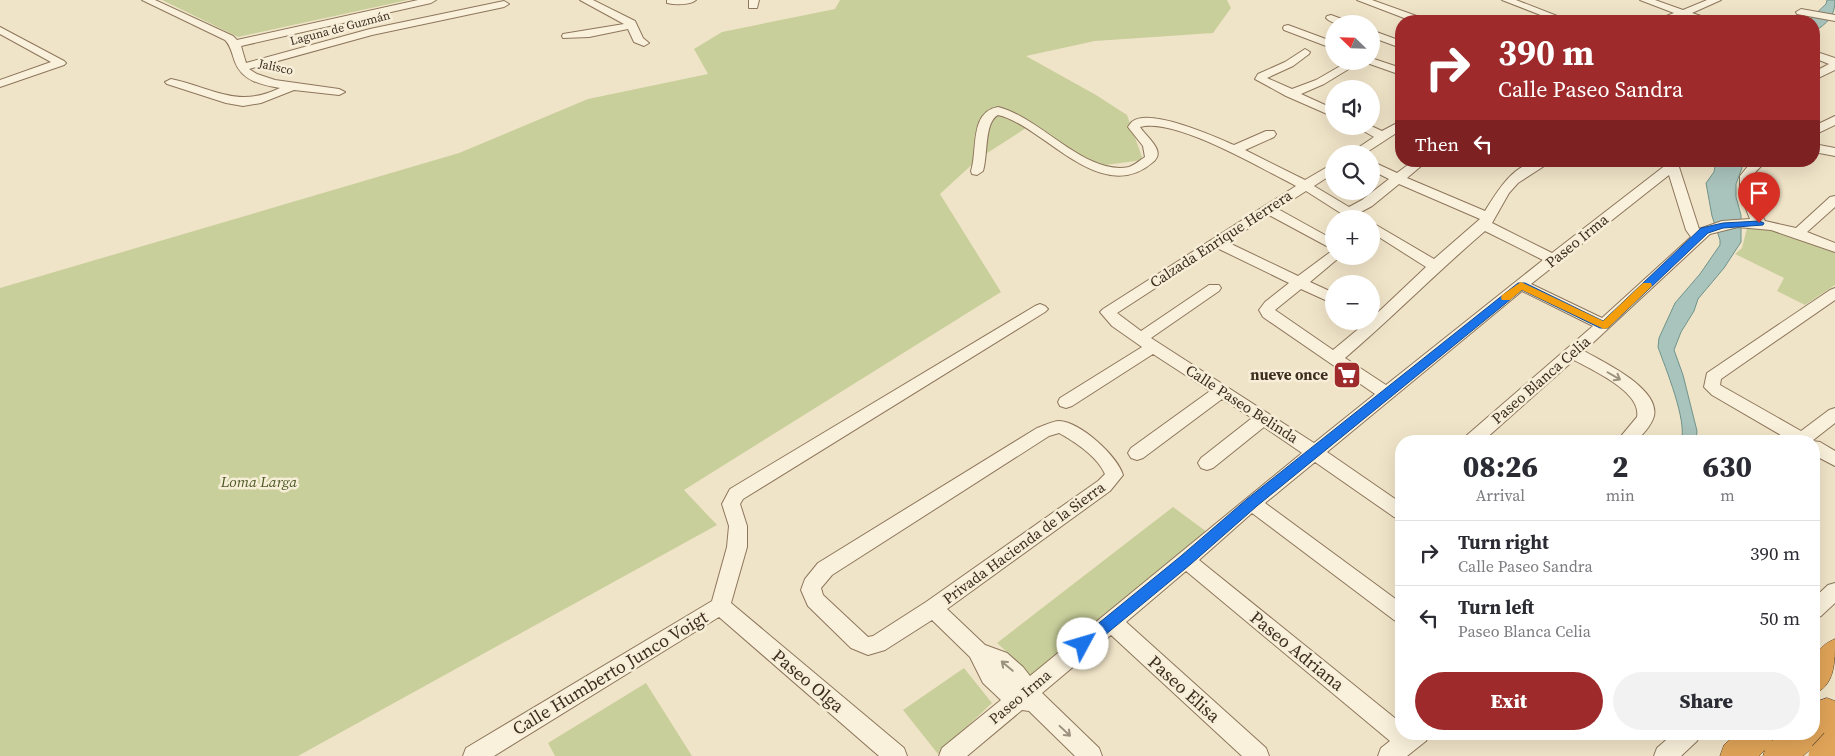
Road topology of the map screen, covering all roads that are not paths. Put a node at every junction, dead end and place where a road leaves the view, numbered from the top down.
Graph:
1 (147, 0) edge
2 (431, 0) edge
3 (585, 0) edge
4 (691, 0) edge
5 (1362, 0) edge
6 (1507, 0) edge
7 (1645, 0) edge
8 (1716, 0) edge
9 (1727, 0) edge
10 (671, 1) edge
11 (600, 3) edge
12 (504, 4) dead end
13 (1404, 15) edge
14 (1548, 15) edge
15 (1679, 15) edge
16 (1687, 15) edge
17 (1688, 15) edge
18 (1799, 15) edge
19 (1833, 17) edge
20 (633, 25) junction
21 (1288, 28) dead end
22 (0, 30) edge
23 (567, 36) dead end
24 (1380, 37) edge
25 (1325, 42) edge
26 (644, 43) dead end
27 (1395, 43) edge
28 (235, 44) junction
29 (1305, 52) dead end
30 (1820, 56) edge
31 (1835, 62) edge
32 (60, 63) joint
33 (1380, 64) edge
34 (1835, 65) edge
35 (243, 67) junction
36 (1395, 69) edge
37 (1341, 70) edge
38 (1820, 73) edge
39 (1820, 76) edge
40 (1835, 78) edge
41 (171, 82) dead end
42 (0, 84) edge
43 (293, 86) junction
44 (339, 92) dead end
45 (1290, 94) junction
46 (1325, 110) edge
47 (1835, 120) edge
48 (1395, 128) edge
49 (1820, 128) edge
50 (1270, 134) dead end
51 (1395, 135) edge
52 (1382, 136) joint
53 (1820, 141) edge
54 (1835, 144) edge
55 (1368, 145) edge
56 (1380, 145) edge
57 (1820, 149) edge
58 (1234, 150) junction
59 (1835, 152) edge
60 (1413, 167) edge
61 (1536, 167) edge
62 (1670, 167) edge
63 (1676, 167) edge
64 (1754, 167) edge
65 (1380, 170) edge
66 (977, 171) dead end
67 (1325, 174) edge
68 (1325, 178) edge
69 (1398, 179) junction
70 (1308, 187) junction
71 (1835, 200) edge
72 (1345, 210) edge
73 (1361, 210) edge
74 (1274, 212) junction
75 (1487, 222) junction
76 (1755, 223) junction
77 (1380, 232) edge
78 (1799, 232) junction
79 (1702, 234) junction
80 (1325, 241) edge
81 (1222, 246) junction
82 (1835, 248) edge
83 (1553, 259) junction
84 (1325, 262) edge
85 (1435, 266) junction
86 (1297, 282) junction
87 (1521, 285) junction
88 (1214, 288) dead end
89 (1835, 293) edge
90 (1325, 295) edge
91 (1040, 309) dead end
92 (1110, 314) junction
93 (1380, 315) edge
94 (1604, 326) junction
95 (1363, 330) edge
96 (1147, 342) junction
97 (1572, 352) junction
98 (1333, 359) junction
99 (1222, 391) junction
100 (1387, 394) junction
101 (1066, 402) dead end
102 (1835, 414) edge
103 (1264, 418) junction
104 (1479, 435) edge
105 (1632, 435) edge
106 (1793, 435) edge
107 (1812, 435) edge
108 (1820, 450) edge
109 (1314, 452) junction
110 (1137, 453) dead end
111 (1835, 459) edge
112 (1207, 463) dead end
113 (1252, 503) junction
114 (1395, 505) edge
115 (1186, 560) junction
116 (1835, 591) edge
117 (1820, 605) edge
118 (720, 606) junction
119 (933, 608) junction
120 (1395, 610) edge
121 (1111, 622) junction
122 (1835, 653) edge
123 (1820, 672) edge
124 (1028, 698) junction
125 (1395, 724) edge
126 (1410, 740) edge
127 (1682, 740) edge
128 (1753, 740) edge
129 (1814, 740) edge
130 (1817, 740) edge
131 (474, 756) edge
132 (896, 756) edge
133 (950, 756) edge
134 (1091, 756) edge
135 (1258, 756) edge
136 (1389, 756) edge
137 (1665, 756) edge
138 (1736, 756) edge
139 (1823, 756) edge
140 (1832, 756) edge

1 - 28 street
2 - 28 street
3 - 11 street
4 - 10 street
5 - 13 street
6 - 14 street
7 - 15 street
8 - 16 street
9 - 17 street
11 - 20 street
12 - 35 street, Laguna de Guzmán
18 - 19 street
20 - 23 street
20 - 26 street
21 - 25 street
22 - 32 street
24 - 27 street
28 - 35 street, Jalisco
29 - 45 street
30 - 31 street
32 - 42 street
33 - 36 street
34 - 38 street
35 - 43 street, Jalisco
37 - 45 street
39 - 40 street
41 - 43 street
43 - 44 street, Jalisco
45 - 46 street
47 - 49 street
48 - 52 street
50 - 58 street
51 - 56 street
52 - 55 street
53 - 54 street
57 - 59 street
58 - 66 street
58 - 70 street
60 - 69 street
61 - 75 street
62 - 83 street, Paseo Irma
63 - 79 street, Paseo Irma
64 - 76 street
65 - 69 street
67 - 70 street, Calzada Enrique Herrera
68 - 70 street, Calzada Enrique Herrera
69 - 73 street
69 - 75 street
70 - 72 street
70 - 74 street, Calzada Enrique Herrera
70 - 92 street, Calzada Enrique Herrera
71 - 78 street
74 - 80 street
74 - 81 street, Calzada Enrique Herrera
75 - 83 street
75 - 85 street
76 - 78 street
76 - 79 street
77 - 85 street
78 - 82 street
79 - 94 street, Paseo Blanca Celia
81 - 86 street
81 - 92 street, Calzada Enrique Herrera
83 - 87 street, Paseo Irma
84 - 86 street
85 - 93 street
86 - 90 street
86 - 98 street
87 - 94 street
87 - 100 street, Paseo Irma
88 - 96 street
89 - 106 street
91 - 118 street
92 - 96 street, Calle Paseo Belinda
94 - 97 street, Paseo Blanca Celia
95 - 98 street
96 - 99 street, Calle Paseo Belinda
96 - 101 street
97 - 104 street, Paseo Blanca Celia
97 -> 105 street
98 - 100 street
99 - 103 street, Calle Paseo Belinda
99 - 110 street
100 - 109 street, Paseo Irma
102 - 107 street
103 - 109 street, Calle Paseo Belinda
103 - 112 street
108 - 111 street
109 - 113 street, Paseo Irma
109 - 114 street, Calle Paseo Belinda
113 - 115 street, Paseo Irma
113 - 120 street
115 - 121 street, Paseo Irma
115 - 125 street, Paseo Adriana
116 - 117 street
118 - 131 street, Calle Humberto Junco Voigt
118 - 132 street, Paseo Olga
119 - 119 street, Privada Hacienda de la Sierra
119 - 124 street
121 - 124 street, Paseo Irma
121 - 135 street, Paseo Elisa
122 - 123 highway
124 - 133 street, Paseo Irma
124 -> 134 street
126 - 136 street
127 - 137 street
128 - 138 highway
129 - 139 highway, bridge
130 - 140 highway

